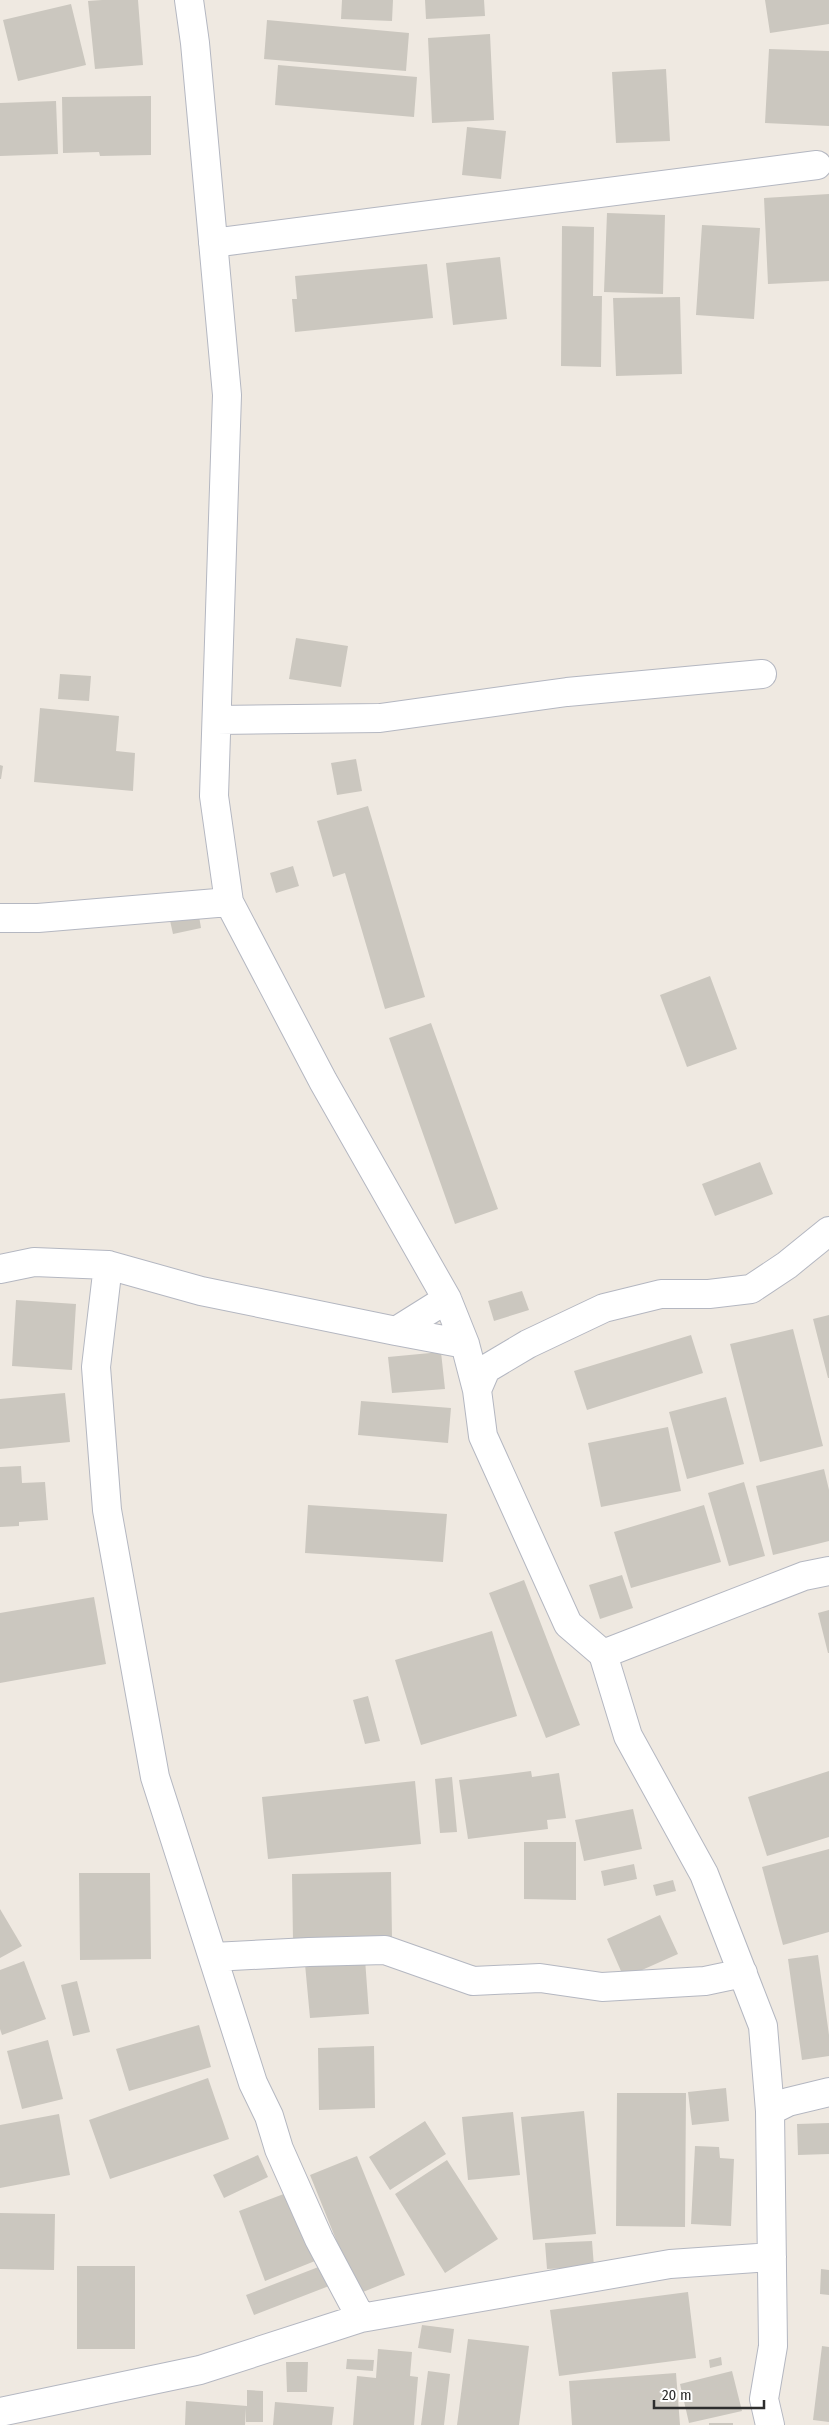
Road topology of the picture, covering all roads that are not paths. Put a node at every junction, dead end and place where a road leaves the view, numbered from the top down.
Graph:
1 (189, 0) edge
2 (817, 165) dead end
3 (213, 243) junction
4 (762, 674) dead end
5 (217, 720) junction
6 (229, 902) junction
7 (0, 918) edge
8 (829, 1231) edge
9 (108, 1265) junction
10 (0, 1268) edge
11 (447, 1299) junction
12 (396, 1331) junction
13 (464, 1344) junction
14 (477, 1390) junction
15 (829, 1571) edge
16 (602, 1654) junction
17 (213, 1958) junction
18 (743, 1973) junction
19 (829, 2092) edge
20 (770, 2111) junction
21 (772, 2257) junction
22 (362, 2318) junction
23 (0, 2412) edge
24 (770, 2425) edge

1 - 3 street
2 - 3 street
3 - 5 street
4 - 5 street
5 - 6 street
6 - 7 street
6 - 11 street
8 - 14 street
9 - 10 street
9 - 12 street
9 - 17 street
11 - 12 street
11 - 13 street
12 - 13 street
13 - 14 street
14 - 16 street
15 - 16 street
16 - 18 street
17 - 18 street
17 - 22 street
18 - 20 street
19 - 20 street
20 - 21 street
21 - 22 street
21 - 24 street
22 - 23 street

